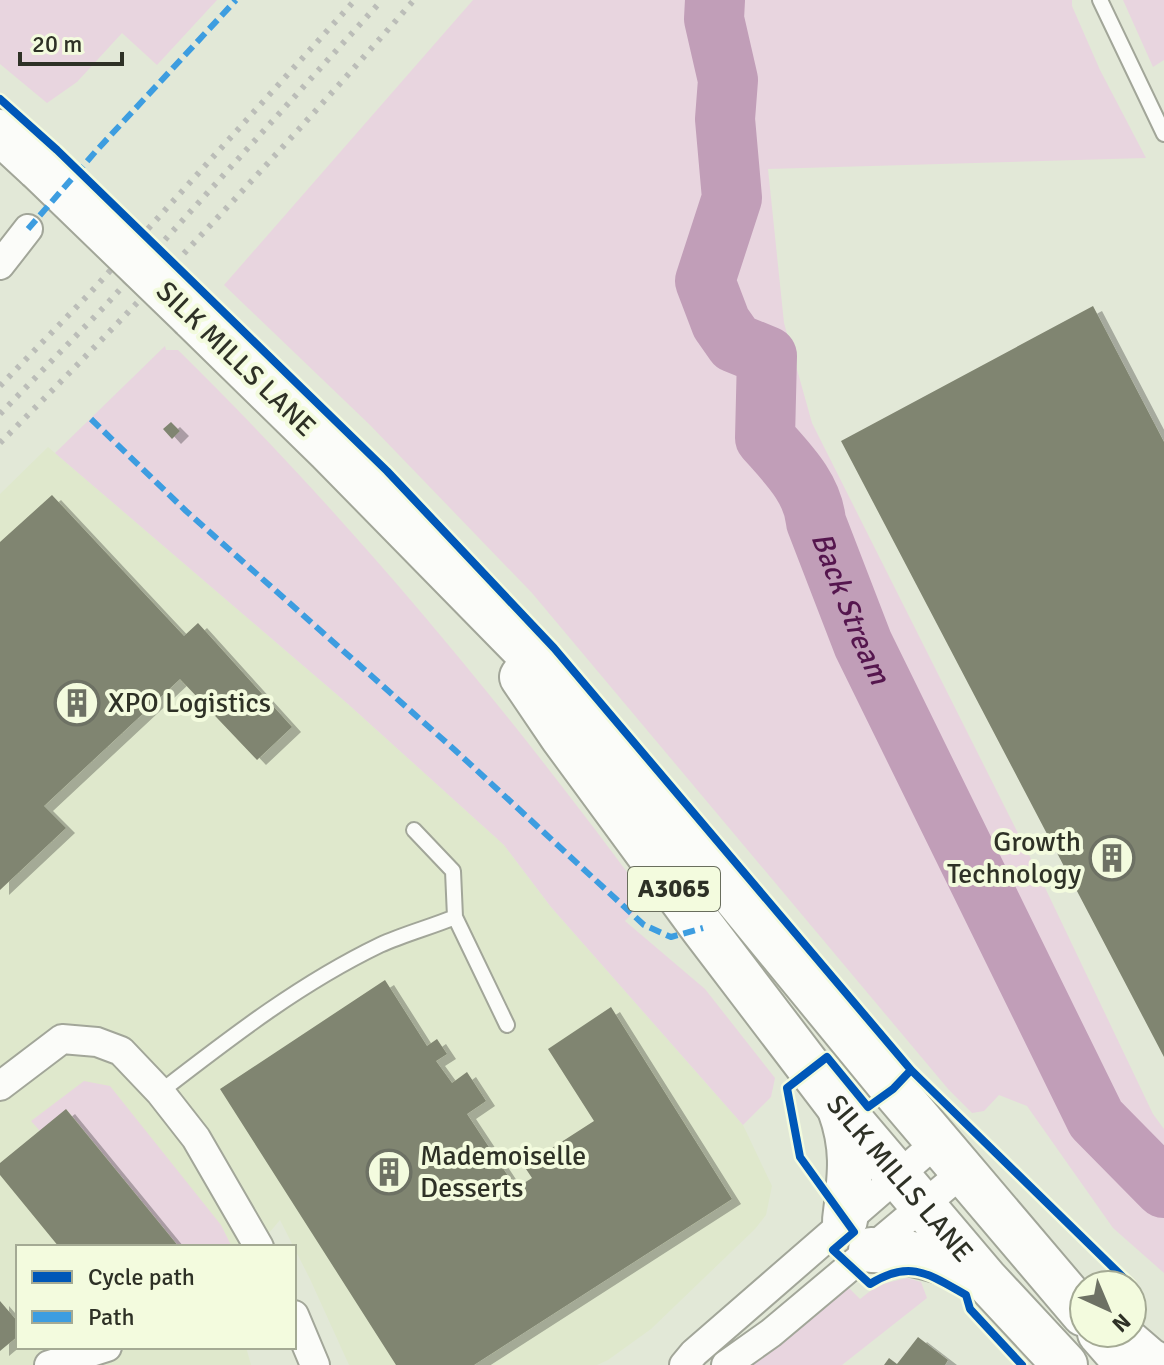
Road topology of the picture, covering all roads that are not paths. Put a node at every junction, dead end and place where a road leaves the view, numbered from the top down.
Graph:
1 (1100, 0) edge
2 (0, 132) edge
3 (1164, 134) edge
4 (28, 229) dead end
5 (0, 265) edge
6 (465, 592) junction
7 (414, 830) dead end
8 (455, 917) junction
9 (507, 1025) dead end
10 (0, 1086) edge
11 (160, 1092) junction
12 (840, 1108) junction
13 (950, 1157) junction
14 (910, 1190) junction
15 (858, 1235) junction
16 (258, 1245) edge
17 (1044, 1266) junction
18 (985, 1279) junction
19 (1068, 1288) edge
20 (1068, 1295) edge
21 (296, 1320) edge
22 (101, 1349) edge
23 (1114, 1349) edge
24 (1139, 1349) edge
25 (49, 1365) edge
26 (315, 1365) edge
27 (684, 1365) edge
28 (726, 1365) edge
29 (1065, 1365) edge
30 (1128, 1365) edge
31 (1161, 1365) edge

1 - 3 lane
2 - 6 main road, SILK MILLS LANE / A3065, bridge
4 - 5 street
6 - 12 main road, SILK MILLS LANE / A3065
6 - 13 main road, SILK MILLS LANE / A3065
7 - 8 lane
8 - 9 lane
8 - 11 lane
10 - 11 street
11 - 16 street
12 - 14 main road, SILK MILLS LANE / A3065
12 - 15 main road
13 - 14 street
13 - 14 street
13 - 17 main road, SILK MILLS LANE / A3065
14 - 15 street
14 - 15 street
14 - 18 main road, SILK MILLS LANE / A3065
15 - 18 main road
15 - 27 street
15 - 28 street
17 - 19 street
17 - 20 main road, SILK MILLS LANE / A3065
18 - 29 main road, SILK MILLS LANE / A3065
21 - 26 street
22 - 25 street
23 - 30 main road
24 - 31 street

